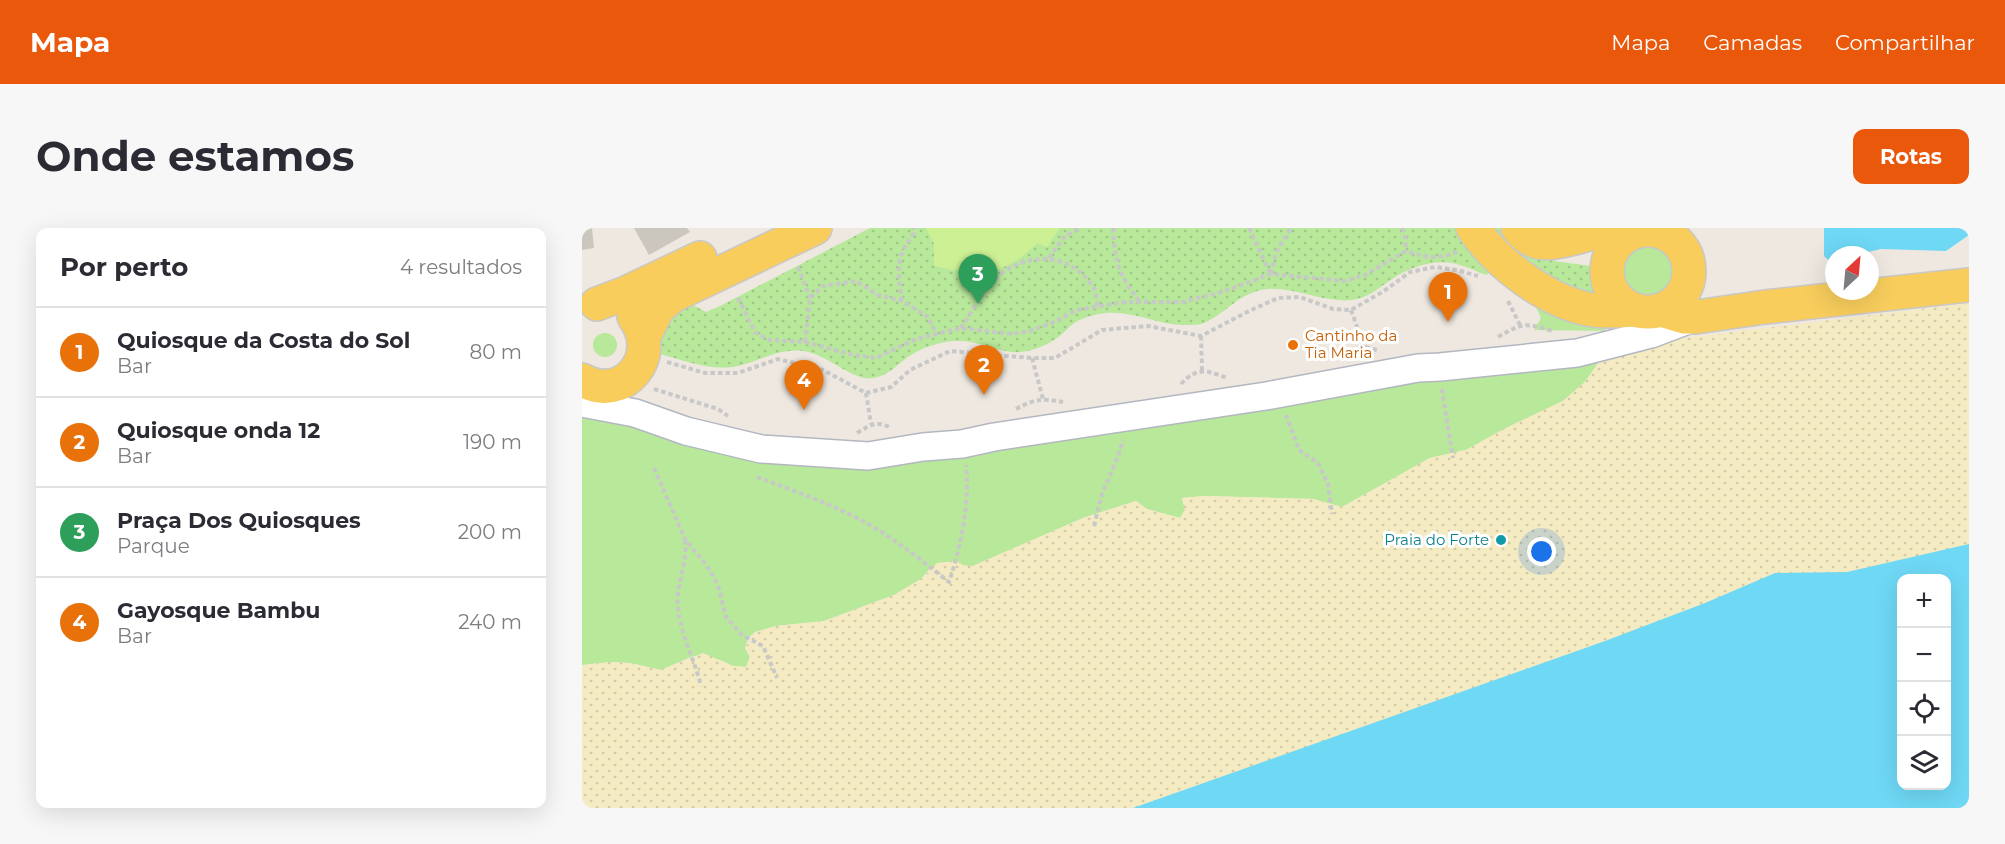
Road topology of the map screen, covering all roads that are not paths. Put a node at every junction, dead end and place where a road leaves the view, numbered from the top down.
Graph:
1 (767, 228) edge
2 (815, 228) edge
3 (1518, 228) edge
4 (1645, 230) edge
5 (1476, 233) edge
6 (1969, 285) edge
7 (590, 308) edge
8 (1648, 310) junction
9 (1696, 317) junction
10 (637, 357) junction
11 (583, 386) edge

1 - 7 main road
2 - 10 main road
3 - 4 main road
4 - 8 main road
4 - 8 main road
5 - 8 main road
6 - 9 main road
7 - 10 main road
8 - 9 main road
9 - 11 street
10 - 11 main road

